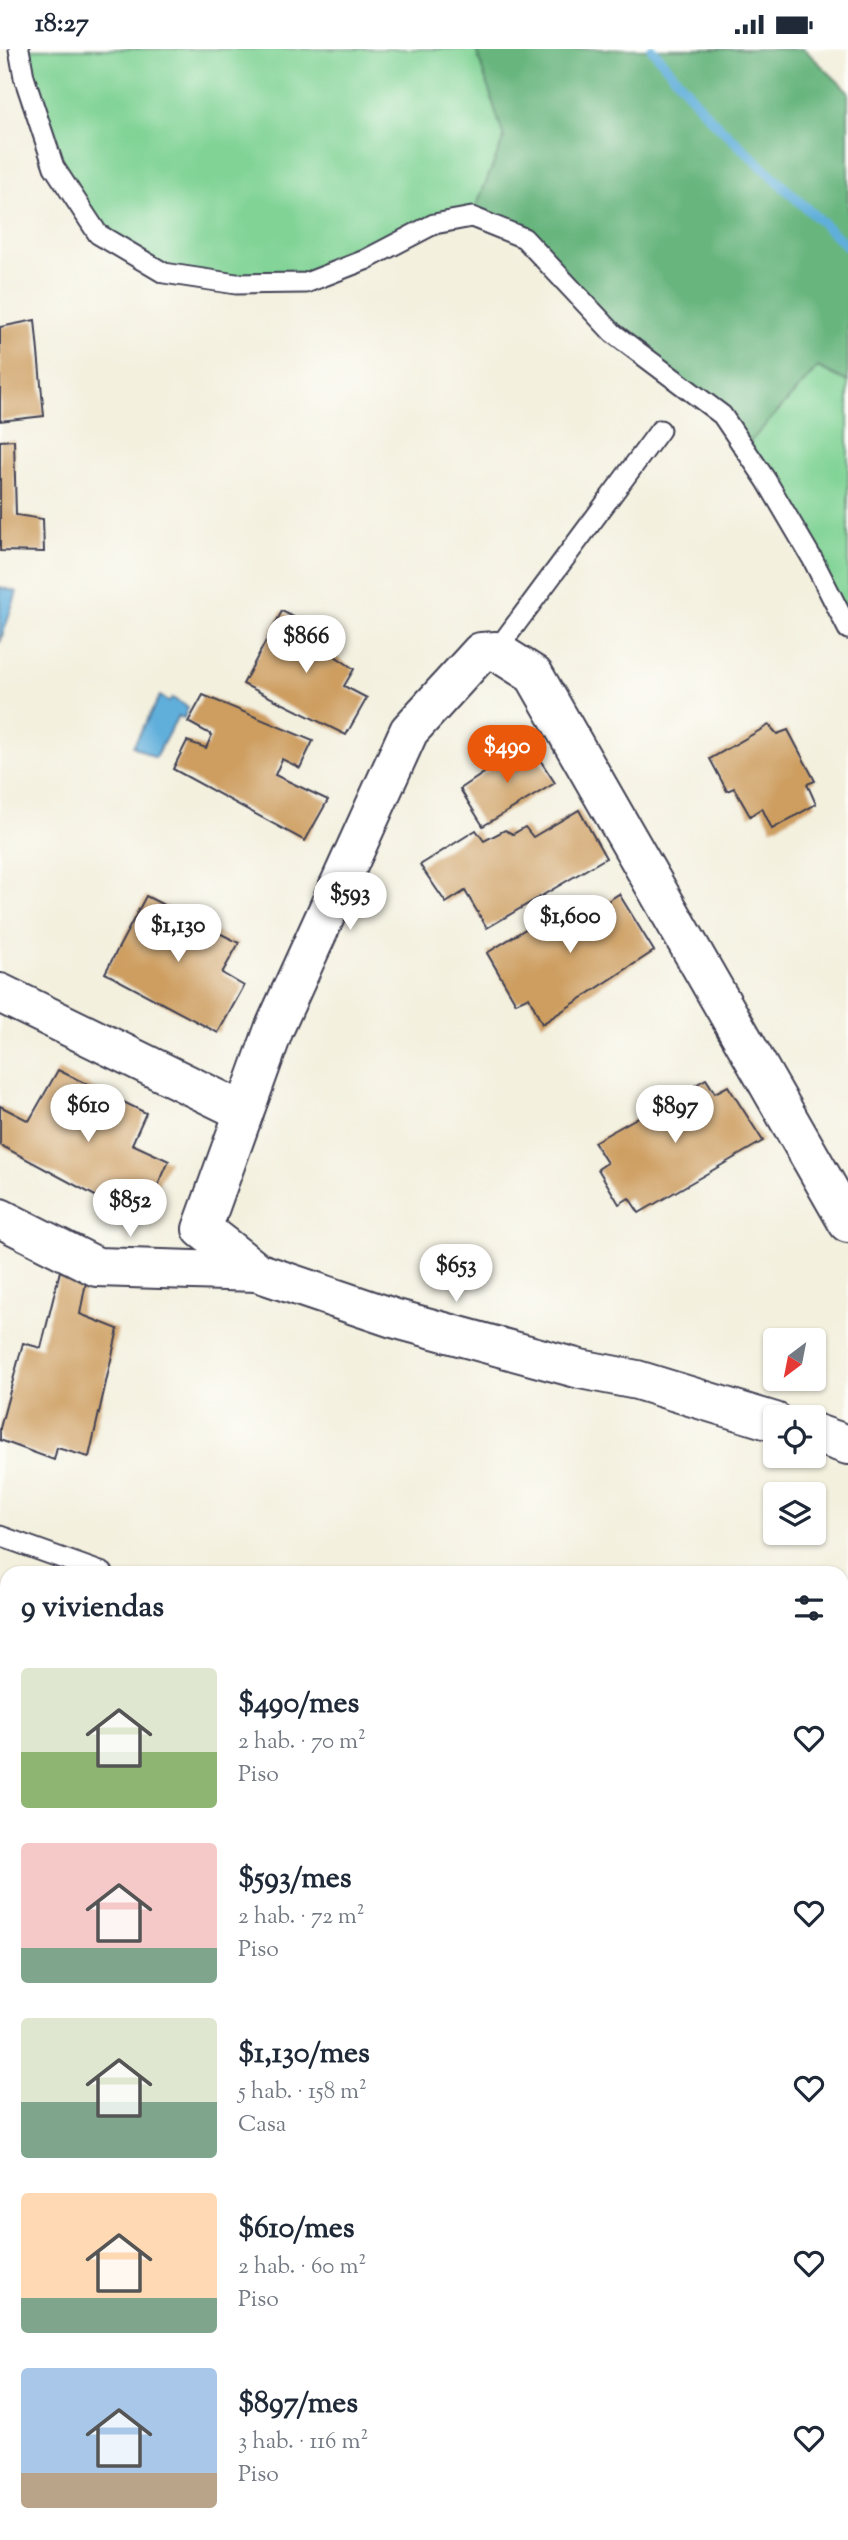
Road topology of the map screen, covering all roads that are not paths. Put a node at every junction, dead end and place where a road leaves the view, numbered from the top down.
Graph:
1 (19, 49) edge
2 (660, 430) dead end
3 (848, 629) edge
4 (496, 651) junction
5 (0, 993) edge
6 (244, 1112) junction
7 (0, 1218) edge
8 (848, 1223) edge
9 (257, 1272) junction
10 (763, 1418) edge
11 (826, 1437) edge
12 (848, 1445) edge
13 (0, 1536) edge
14 (84, 1566) edge

1 - 3 lane
2 - 4 lane
4 - 6 street
4 - 8 street
5 - 6 street
6 - 9 street
7 - 9 street
9 - 10 street
11 - 12 street
13 - 14 lane

